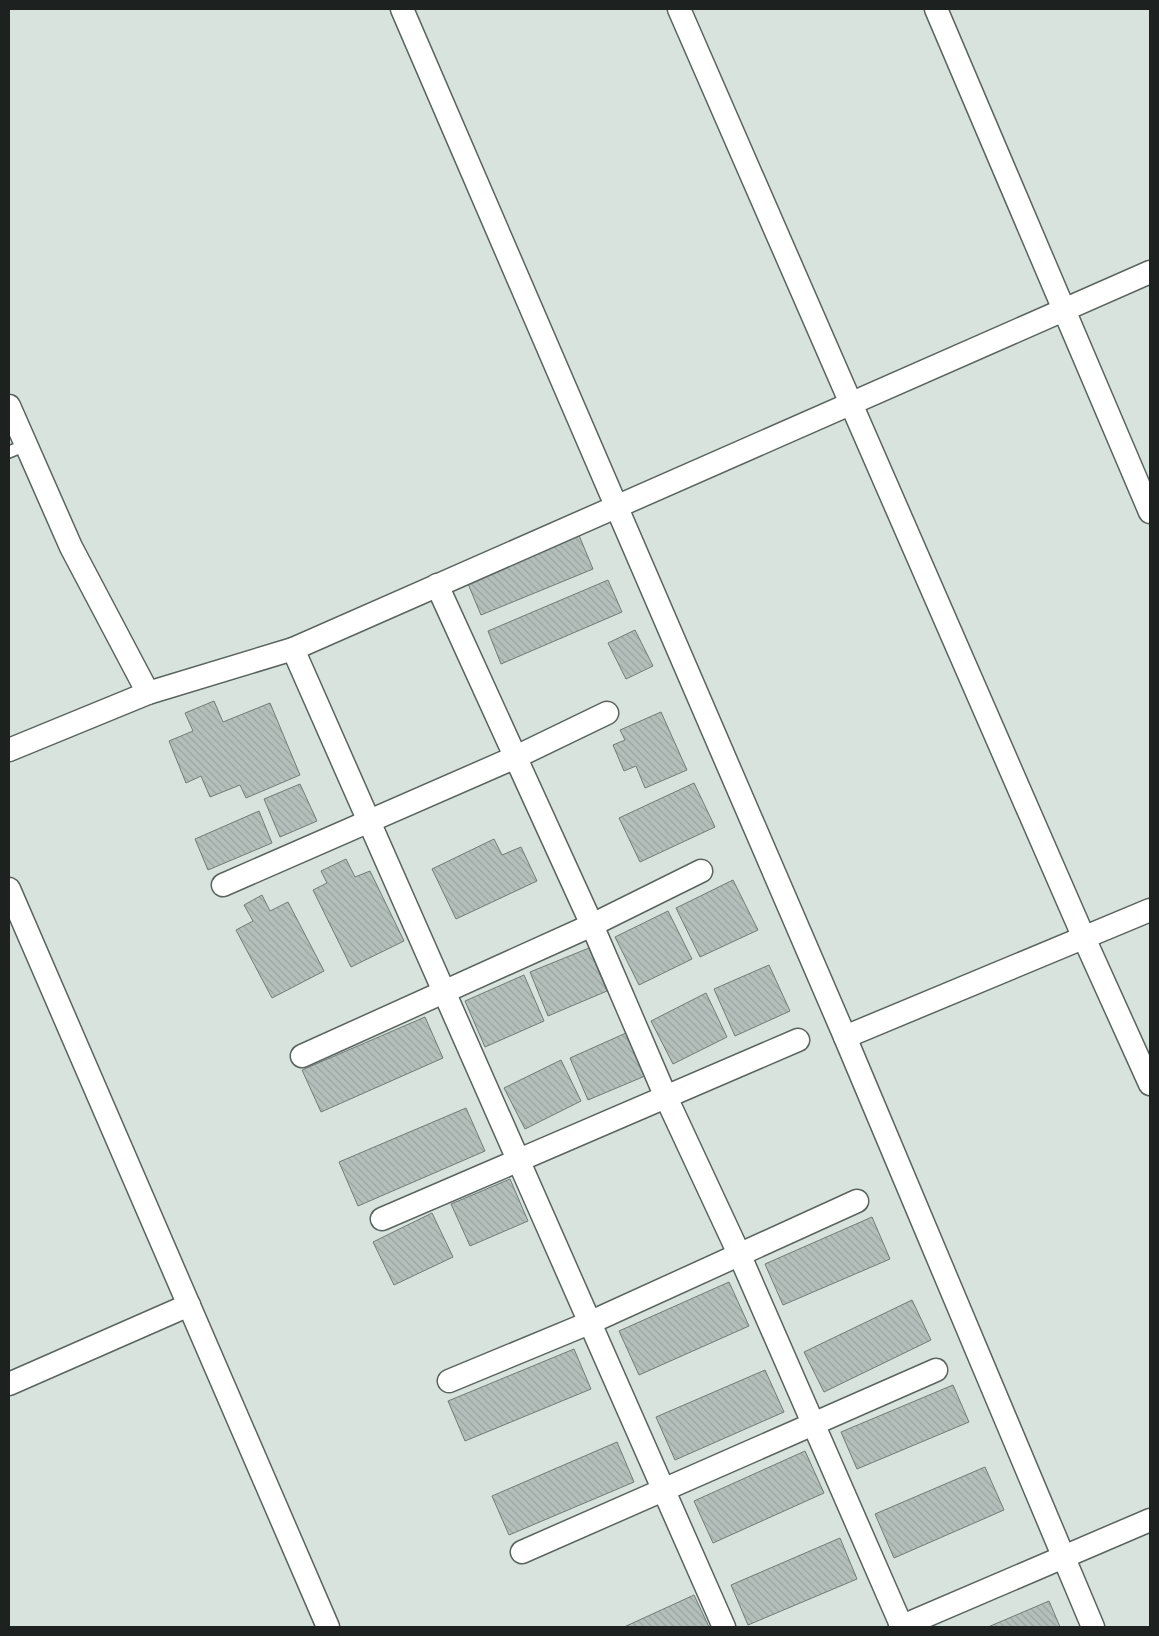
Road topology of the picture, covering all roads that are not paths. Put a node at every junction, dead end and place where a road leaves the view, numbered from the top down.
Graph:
1 (402, 9) edge
2 (679, 9) edge
3 (936, 9) edge
4 (1150, 272) edge
5 (1065, 309) junction
6 (852, 403) junction
7 (9, 406) edge
8 (17, 449) edge
9 (615, 506) junction
10 (1150, 512) edge
11 (438, 585) junction
12 (293, 649) junction
13 (148, 693) junction
14 (608, 713) dead end
15 (9, 750) edge
16 (516, 758) junction
17 (369, 823) junction
18 (701, 871) dead end
19 (224, 885) dead end
20 (9, 889) edge
21 (1150, 910) edge
22 (592, 925) junction
23 (1084, 938) junction
24 (443, 992) junction
25 (845, 1037) junction
26 (798, 1040) dead end
27 (302, 1056) dead end
28 (1150, 1084) edge
29 (665, 1095) junction
30 (520, 1161) junction
31 (857, 1201) dead end
32 (382, 1219) dead end
33 (740, 1256) junction
34 (189, 1306) junction
35 (589, 1323) junction
36 (936, 1370) dead end
37 (449, 1381) dead end
38 (9, 1384) edge
39 (814, 1425) junction
40 (664, 1491) junction
41 (1150, 1520) edge
42 (522, 1552) dead end
43 (1063, 1558) junction
44 (328, 1627) edge
45 (724, 1627) edge
46 (901, 1627) edge
47 (1093, 1627) edge

1 - 9 street
2 - 6 street
3 - 5 street
4 - 5 street
5 - 6 street
5 - 10 street
6 - 9 street
6 - 23 street
7 - 8 street
8 - 13 street
9 - 11 street
9 - 25 street
11 - 12 street
11 - 16 street
12 - 13 street
12 - 17 street
13 - 15 street
14 - 16 street
16 - 17 street
16 - 22 street
17 - 19 street
17 - 24 street
18 - 22 street
20 - 34 street
21 - 23 street
22 - 24 street
22 - 29 street
23 - 25 street
23 - 28 street
24 - 27 street
24 - 30 street
25 - 43 street
26 - 29 street
29 - 30 street
29 - 33 street
30 - 32 street
30 - 35 street
31 - 33 street
33 - 35 street
33 - 39 street
34 - 38 street
34 - 44 street
35 - 37 street
35 - 40 street
36 - 39 street
39 - 40 street
39 - 46 street
40 - 42 street
40 - 45 street
41 - 43 street
43 - 46 street
43 - 47 street

